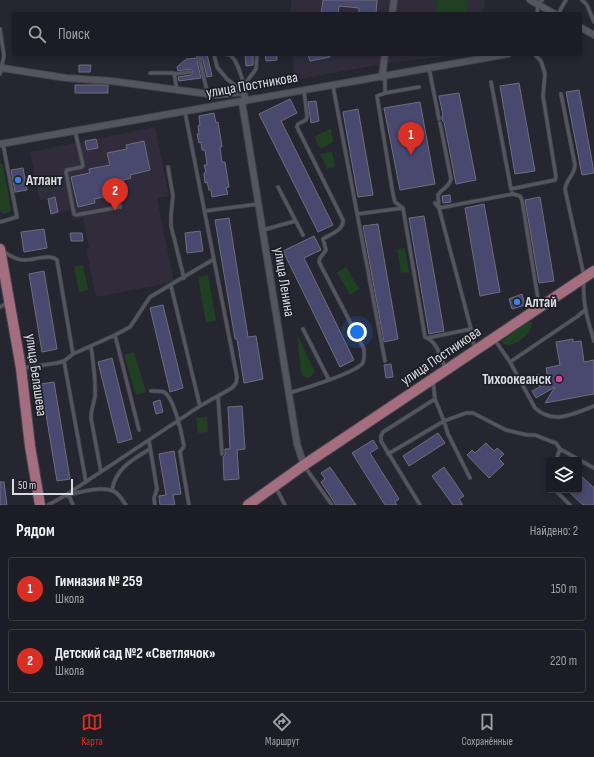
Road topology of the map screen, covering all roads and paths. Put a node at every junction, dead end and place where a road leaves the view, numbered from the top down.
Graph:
1 (394, 0) edge
2 (530, 0) edge
3 (566, 0) edge
4 (582, 0) edge
5 (540, 2) edge
6 (392, 12) edge
7 (537, 12) edge
8 (554, 12) edge
9 (558, 12) edge
10 (594, 22) edge
11 (582, 28) edge
12 (0, 30) edge
13 (594, 35) edge
14 (214, 56) edge
15 (231, 56) edge
16 (257, 56) edge
17 (385, 56) edge
18 (497, 56) edge
19 (536, 56) edge
20 (200, 61) dead end
21 (429, 68) junction
22 (1, 70) edge
23 (190, 72) dead end
24 (150, 73) dead end
25 (175, 74) junction
26 (384, 77) junction
27 (491, 82) dead end
28 (244, 85) junction
29 (333, 86) junction
30 (419, 87) dead end
31 (177, 90) junction
32 (304, 91) junction
33 (243, 92) junction
34 (385, 93) junction
35 (215, 94) junction
36 (561, 94) dead end
37 (244, 101) junction
38 (185, 112) junction
39 (439, 119) dead end
40 (440, 123) dead end
41 (76, 132) junction
42 (2, 144) edge
43 (168, 167) dead end
44 (115, 185) dead end
45 (278, 187) dead end
46 (511, 189) junction
47 (513, 194) junction
48 (435, 203) dead end
49 (259, 204) junction
50 (403, 208) junction
51 (439, 208) junction
52 (205, 211) junction
53 (357, 214) junction
54 (295, 221) junction
55 (0, 222) edge
56 (263, 230) junction
57 (303, 235) dead end
58 (0, 249) edge
59 (214, 259) junction
60 (594, 271) edge
61 (585, 277) junction
62 (184, 278) junction
63 (171, 286) junction
64 (10, 301) junction
65 (0, 307) edge
66 (540, 308) junction
67 (585, 310) junction
68 (303, 329) dead end
69 (471, 329) junction
70 (116, 335) junction
71 (427, 338) junction
72 (494, 339) junction
73 (594, 341) edge
74 (474, 345) dead end
75 (91, 346) junction
76 (73, 354) junction
77 (64, 361) junction
78 (385, 361) dead end
79 (510, 362) junction
80 (444, 365) dead end
81 (21, 368) junction
82 (329, 380) junction
83 (433, 380) junction
84 (151, 391) dead end
85 (289, 393) junction
86 (218, 397) junction
87 (435, 399) junction
88 (200, 406) junction
89 (594, 406) edge
90 (179, 422) junction
91 (444, 422) junction
92 (139, 430) dead end
93 (149, 441) junction
94 (150, 449) junction
95 (560, 449) junction
96 (222, 454) dead end
97 (388, 454) junction
98 (557, 457) edge
99 (304, 465) junction
100 (594, 468) edge
101 (101, 472) junction
102 (470, 478) dead end
103 (86, 482) junction
104 (275, 487) junction
105 (112, 490) junction
106 (558, 493) edge
107 (66, 495) junction
108 (419, 503) edge
109 (40, 505) edge
110 (48, 505) edge
111 (73, 505) edge
112 (126, 505) edge
113 (156, 505) edge
114 (190, 505) edge
115 (248, 505) edge
116 (285, 505) edge
117 (332, 505) edge
118 (414, 505) edge
119 (570, 505) edge

1 - 6 street
2 - 5 street
3 - 9 lane
4 - 10 lane
5 - 7 lane
5 - 8 street
11 - 13 street
12 - 22 lane
14 - 33 lane
15 - 28 lane
16 - 28 lane
17 - 26 street
18 - 21 street, улица Постникова
19 - 46 lane
20 - 35 lane
21 - 26 street, улица Постникова
21 - 39 lane
22 - 31 street
23 - 25 lane
24 - 25 lane
25 - 31 lane
26 - 29 street, улица Постникова
26 - 34 lane
27 - 46 lane
28 - 33 lane
29 - 32 street, улица Постникова
29 - 53 lane
30 - 34 lane
31 - 35 street
32 - 37 street, улица Постникова
32 - 82 lane
33 - 35 street
33 - 37 street, улица Ленина
34 - 50 lane
36 - 61 lane
37 - 38 street, улица Постникова
37 - 49 street, улица Ленина
38 - 41 street, улица Постникова
38 - 52 lane
40 - 51 lane
41 - 42 street, улица Постникова
41 - 44 lane
42 - 55 lane
43 - 62 lane
45 - 54 lane
46 - 47 lane
47 - 51 lane
47 - 66 lane
48 - 51 lane
49 - 52 lane
49 - 56 street, улица Ленина
50 - 53 lane
50 - 71 lane
51 - 69 lane
52 - 59 lane
53 - 78 lane
54 - 56 lane
54 - 57 lane
56 - 85 street, улица Ленина
58 - 64 main road, улица Белашева
58 - 76 lane
59 - 62 lane
59 - 86 lane
60 - 61 main road, улица Постникова
61 - 66 main road, улица Постникова
61 - 67 lane
62 - 63 lane
63 - 70 lane
63 - 88 lane
64 - 65 lane
64 - 81 main road, улица Белашева
66 - 72 main road, улица Постникова
67 - 73 lane
67 - 79 lane
68 - 82 lane
69 - 71 lane
69 - 74 lane
70 - 75 lane
70 - 92 lane
71 - 80 lane
72 - 79 lane
72 - 83 main road, улица Постникова
75 - 76 lane
75 - 101 lane
76 - 77 lane
77 - 81 lane
77 - 103 lane
79 - 89 lane
81 - 109 main road, улица Белашева
82 - 85 lane
83 - 87 lane
83 - 99 main road, улица Постникова
84 - 90 lane
85 - 99 street, улица Ленина
86 - 88 lane
86 - 96 lane
87 - 91 lane
87 - 97 lane
88 - 90 lane
90 - 93 lane
90 - 114 lane
91 - 95 lane
91 - 97 lane
91 - 102 lane
93 - 94 lane
93 - 101 lane
94 - 105 lane
94 - 113 lane
95 - 98 lane
95 - 100 lane
97 - 108 lane
99 - 104 main road
99 - 117 lane
101 - 103 lane
103 - 107 lane
104 - 115 main road
104 - 116 lane
105 - 107 lane
105 - 112 lane
106 - 119 lane
107 - 110 lane
107 - 111 lane
108 - 118 lane

